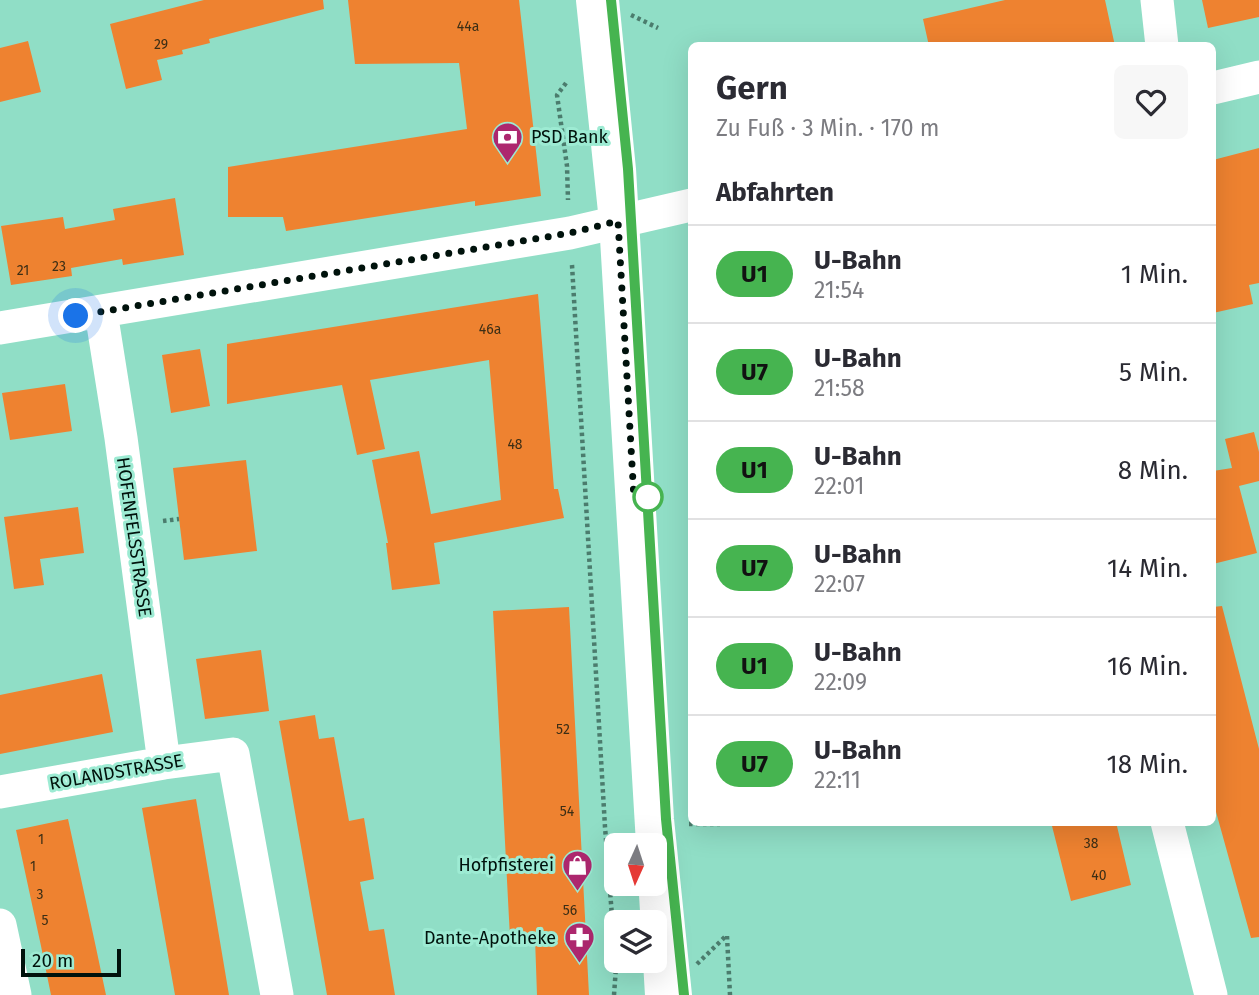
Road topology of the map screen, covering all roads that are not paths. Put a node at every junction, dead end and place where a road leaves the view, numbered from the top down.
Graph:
1 (595, 0) edge
2 (1157, 0) edge
3 (1162, 42) edge
4 (1259, 77) edge
5 (1216, 87) edge
6 (688, 206) edge
7 (618, 221) junction
8 (101, 312) junction
9 (0, 328) edge
10 (164, 763) junction
11 (0, 792) edge
12 (1168, 826) edge
13 (0, 925) edge
14 (15, 995) edge
15 (277, 995) edge
16 (664, 995) edge
17 (1211, 995) edge

1 - 7 street
2 - 3 street
4 - 5 street
6 - 7 street
7 - 8 street
7 - 16 street
8 - 9 street
8 - 10 street, HOFENFELSSTRASSE
10 - 11 street, ROLANDSTRASSE
10 - 15 street, ROLANDSTRASSE
12 - 17 street
13 - 14 street

